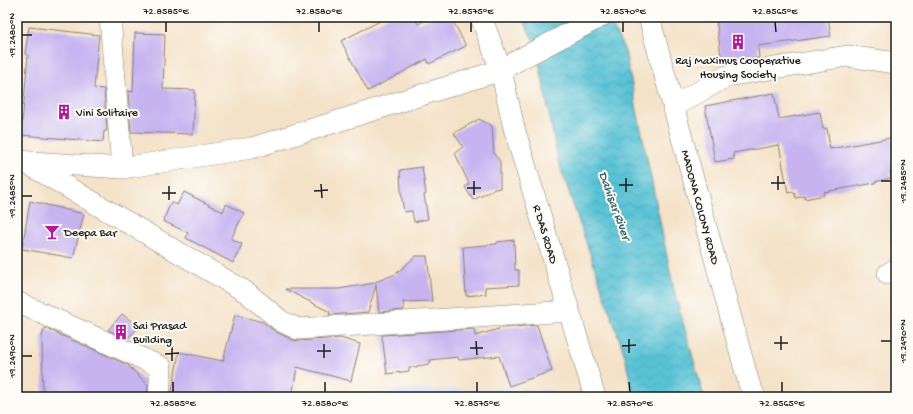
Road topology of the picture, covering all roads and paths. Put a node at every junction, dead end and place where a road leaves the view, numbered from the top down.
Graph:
1 (110, 17) edge
2 (481, 17) edge
3 (600, 17) edge
4 (649, 17) edge
5 (896, 63) edge
6 (501, 70) junction
7 (674, 106) junction
8 (20, 162) edge
9 (122, 168) junction
10 (17, 302) edge
11 (569, 311) junction
12 (159, 397) edge
13 (595, 397) edge
14 (755, 397) edge

1 - 9 street
2 - 6 street, R DAS ROAD
3 - 6 street
4 - 7 street, MADONA COLONY ROAD
5 - 7 street
6 - 9 street
6 - 11 street, R DAS ROAD
7 - 14 street, MADONA COLONY ROAD
8 - 9 street
8 - 11 street
10 - 12 street
11 - 13 street, R DAS ROAD

